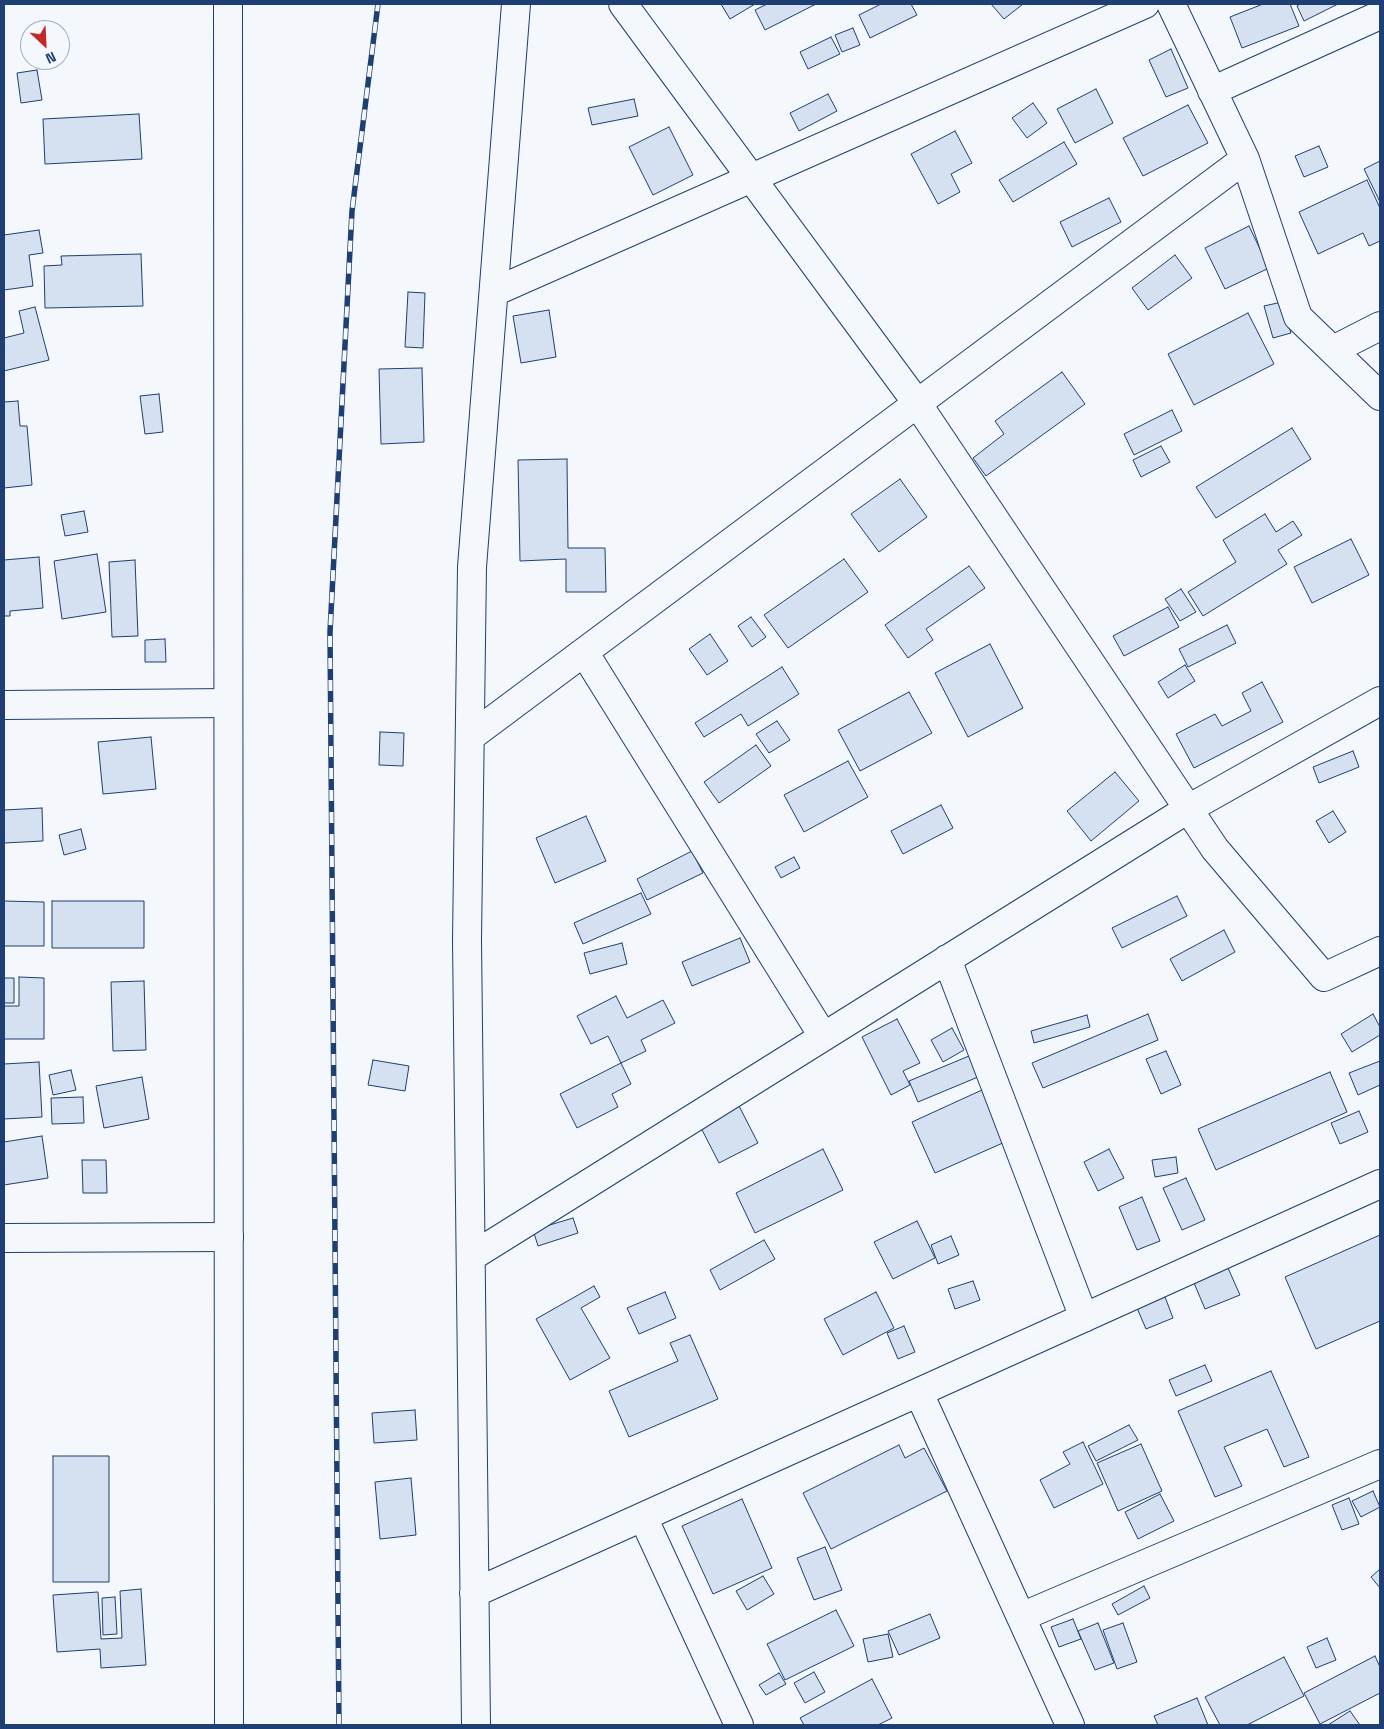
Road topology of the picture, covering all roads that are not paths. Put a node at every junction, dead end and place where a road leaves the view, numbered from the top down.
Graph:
1 (228, 4) edge
2 (516, 4) edge
3 (623, 4) edge
4 (1145, 4) edge
5 (1170, 4) edge
6 (1380, 15) edge
7 (1212, 91) junction
8 (1244, 159) junction
9 (752, 178) junction
10 (494, 292) junction
11 (1380, 326) edge
12 (1333, 350) junction
13 (1380, 396) edge
14 (917, 403) junction
15 (584, 652) junction
16 (1380, 701) edge
17 (228, 703) junction
18 (4, 704) edge
19 (470, 738) junction
20 (1188, 809) junction
21 (1380, 951) edge
22 (947, 959) junction
23 (823, 1036) junction
24 (1380, 1184) edge
25 (229, 1237) junction
26 (4, 1238) edge
27 (471, 1256) junction
28 (1084, 1318) junction
29 (919, 1393) junction
30 (1380, 1464) edge
31 (643, 1517) junction
32 (474, 1593) junction
33 (1021, 1617) junction
34 (229, 1725) edge
35 (476, 1725) edge
36 (739, 1725) edge
37 (1070, 1725) edge

1 - 17 street
2 - 10 street
3 - 9 street
4 - 9 street
5 - 7 street
6 - 7 street
7 - 8 street
8 - 12 street
8 - 14 street
9 - 10 street
9 - 14 street
10 - 19 street
11 - 12 street
12 - 13 street
14 - 15 street
14 - 20 street
15 - 19 street
15 - 23 street
16 - 20 street
17 - 18 street
17 - 25 street
19 - 27 street
20 - 21 street
20 - 22 street
22 - 23 street
22 - 28 street
23 - 27 street
24 - 28 street
25 - 26 street
25 - 34 street
27 - 32 street
28 - 29 street
29 - 31 street
29 - 33 street
30 - 33 street
31 - 32 street
31 - 36 street
32 - 35 street
33 - 37 street

